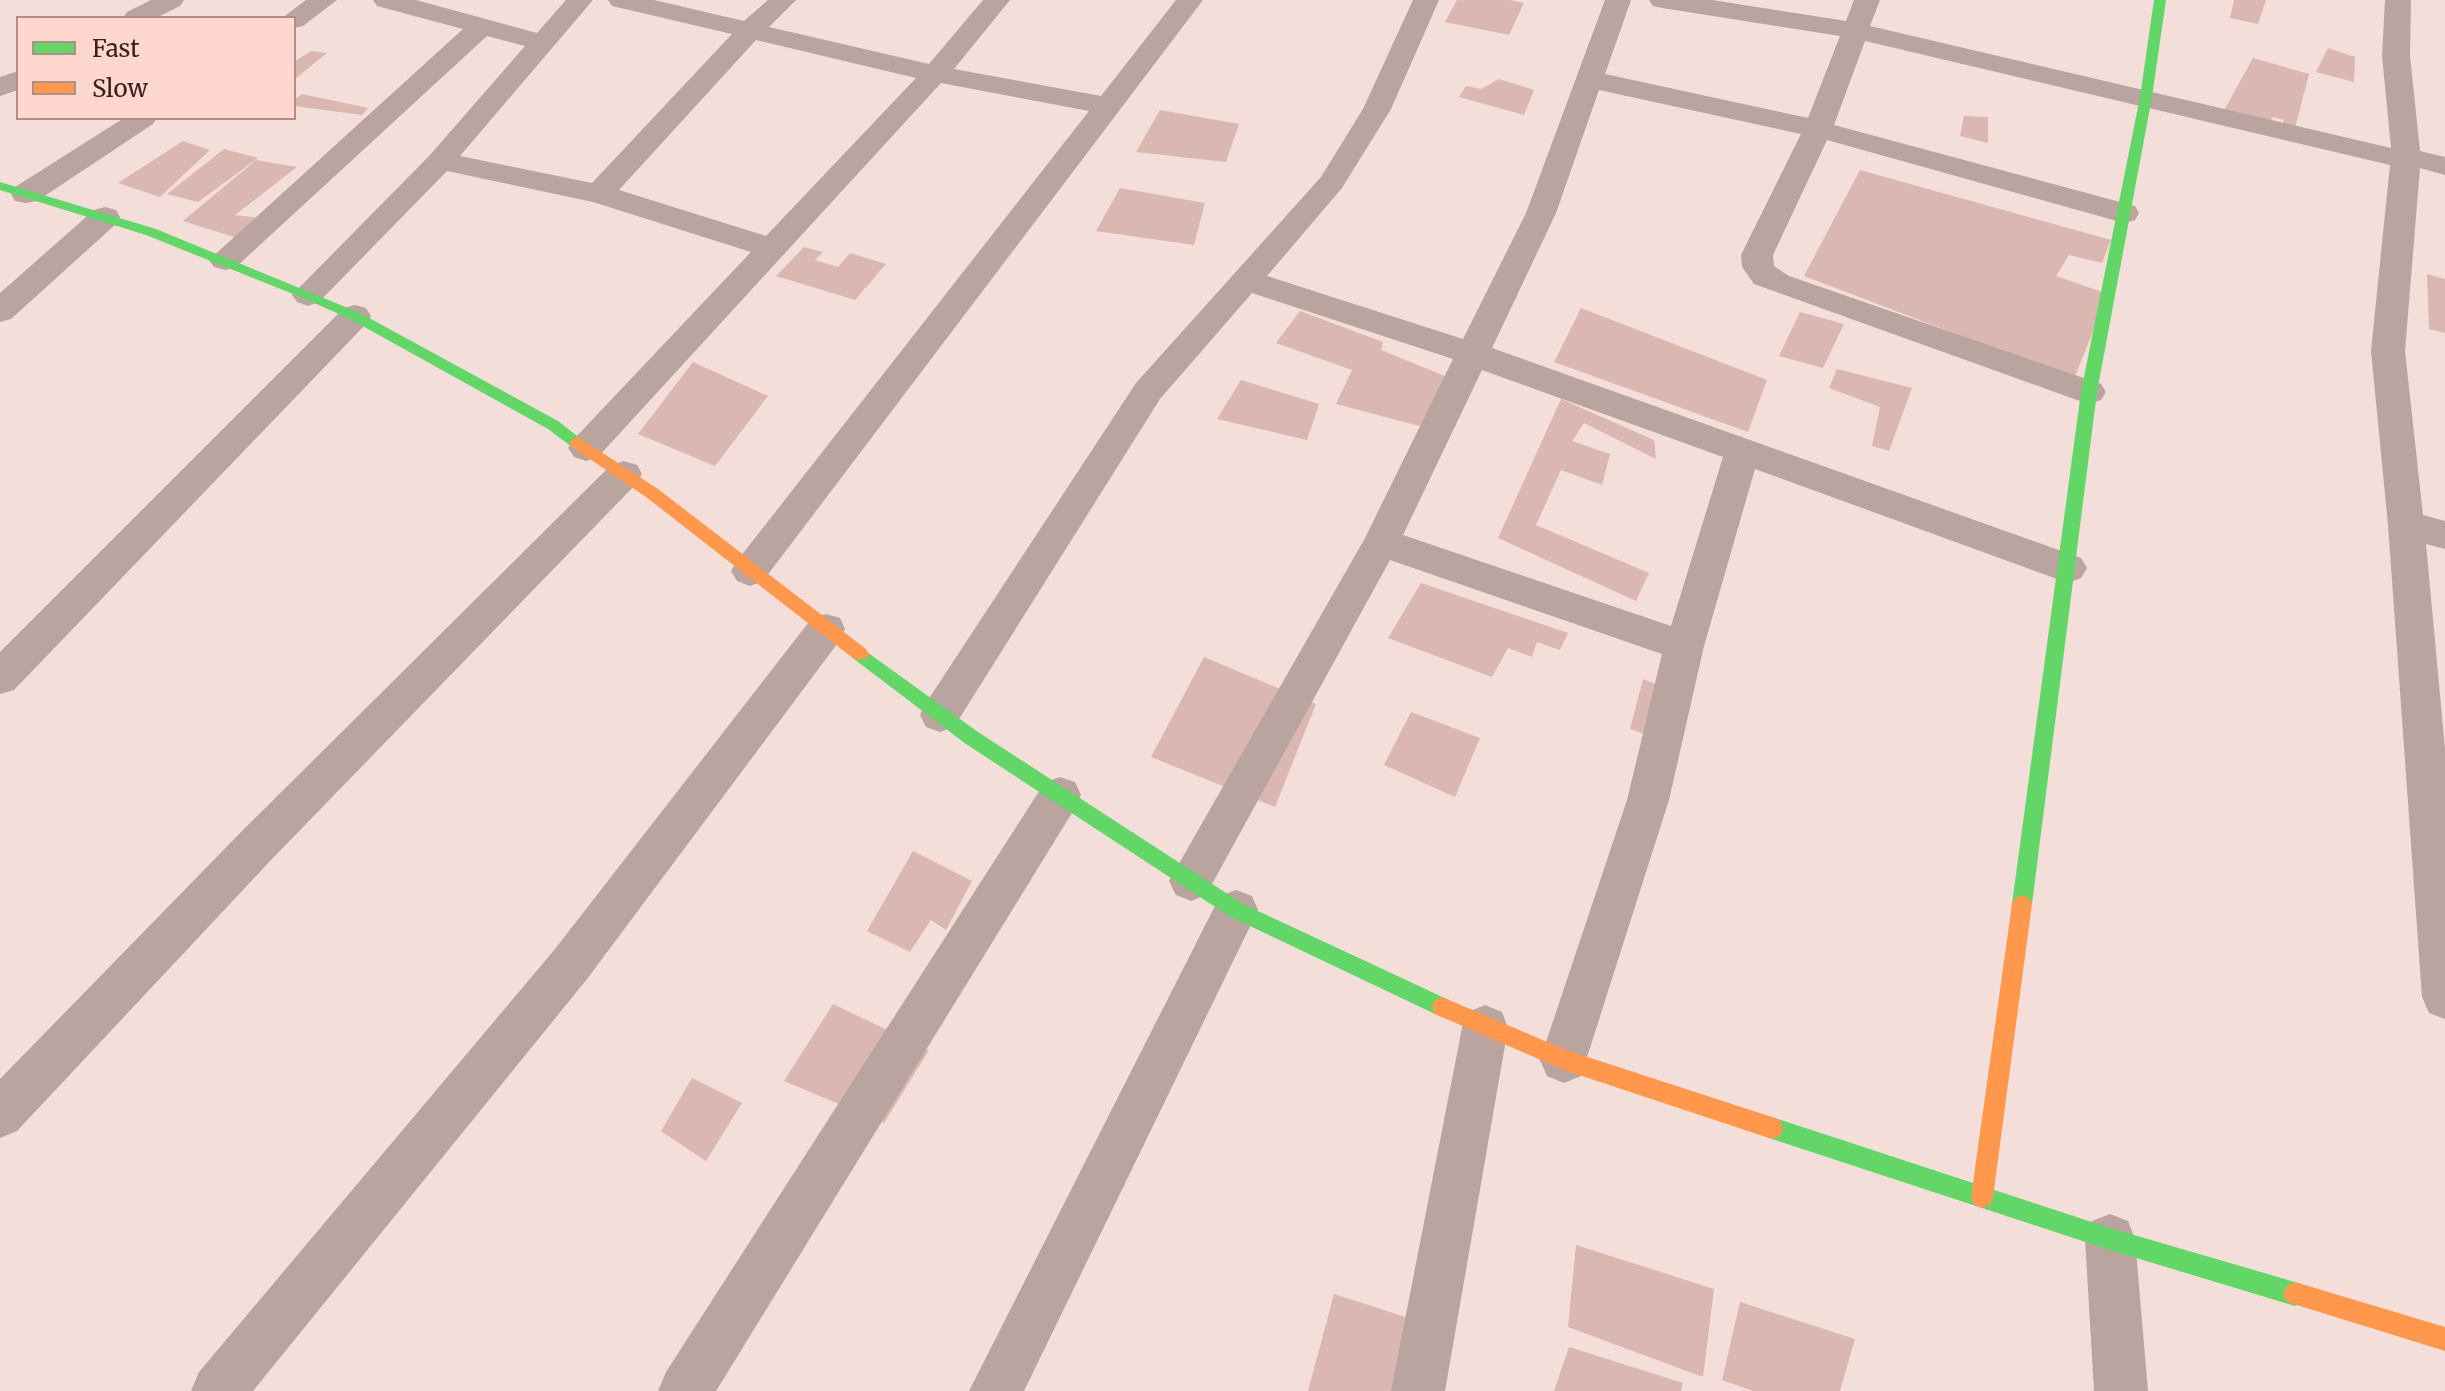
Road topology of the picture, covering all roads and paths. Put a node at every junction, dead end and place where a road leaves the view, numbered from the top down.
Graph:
1 (171, 0) edge
2 (324, 0) edge
3 (386, 0) edge
4 (580, 0) edge
5 (621, 0) edge
6 (783, 0) edge
7 (997, 0) edge
8 (1190, 0) edge
9 (1426, 0) edge
10 (1618, 0) edge
11 (1662, 0) edge
12 (1867, 0) edge
13 (2160, 0) edge
14 (2398, 0) edge
15 (140, 16) edge
16 (296, 19) edge
17 (482, 26) junction
18 (752, 28) junction
19 (1854, 30) junction
20 (541, 42) junction
21 (935, 74) junction
22 (1588, 79) junction
23 (2146, 97) junction
24 (1108, 106) junction
25 (139, 120) edge
26 (1818, 129) junction
27 (2405, 158) junction
28 (440, 161) junction
29 (2445, 166) edge
30 (13, 190) edge
31 (599, 194) junction
32 (2124, 213) junction
33 (105, 217) junction
34 (772, 248) junction
35 (225, 260) junction
36 (1244, 280) junction
37 (308, 295) junction
38 (0, 311) edge
39 (355, 316) junction
40 (1470, 353) junction
41 (2089, 392) junction
42 (586, 448) junction
43 (1742, 452) junction
44 (624, 474) junction
45 (2406, 525) junction
46 (2445, 535) edge
47 (1381, 542) junction
48 (2068, 568) junction
49 (750, 571) junction
50 (826, 629) junction
51 (0, 630) edge
52 (40, 637) junction
53 (1684, 646) junction
54 (0, 678) edge
55 (940, 715) junction
56 (1060, 795) junction
57 (1191, 881) junction
58 (1236, 910) junction
59 (2445, 997) edge
60 (1485, 1028) junction
61 (1564, 1060) junction
62 (0, 1114) edge
63 (1982, 1197) junction
64 (2110, 1239) junction
65 (2445, 1339) edge
66 (218, 1391) edge
67 (685, 1391) edge
68 (996, 1391) edge
69 (1418, 1391) edge
70 (2121, 1391) edge

1 - 15 street
2 - 16 street
3 - 17 street
4 - 20 street
5 - 18 street
6 - 18 street
7 - 21 street
8 - 24 street
9 - 36 street
10 - 22 street
11 - 19 street
12 - 19 street
13 - 23 street
14 - 27 street
17 - 20 street
17 - 35 street
18 - 21 street
18 - 31 street
19 - 23 street
19 - 26 street
20 - 28 street
21 - 24 street
21 - 34 street
22 - 26 street
22 - 40 street
23 - 27 street
23 - 32 street
24 - 49 street
25 - 30 street
26 - 32 street
26 - 41 street
27 - 29 street
27 - 45 street
28 - 31 street
28 - 37 street
30 - 33 street
31 - 34 street
32 - 41 street
33 - 35 street
33 - 38 street
34 - 42 street
35 - 37 street
36 - 40 street
36 - 55 street
37 - 39 street
39 - 42 street
39 - 52 street
40 - 43 street
40 - 47 street
41 - 48 street
42 - 44 street
43 - 48 street
43 - 53 street
44 - 49 street
44 - 62 street
45 - 46 street
45 - 59 street
47 - 53 street
47 - 57 street
48 - 63 street
49 - 50 street
50 - 55 street
50 - 66 street
51 - 52 street
52 - 54 street
53 - 61 street
55 - 56 street
56 - 57 street
56 - 67 street
57 - 58 street
58 - 60 street
58 - 68 street
60 - 61 street
60 - 69 street
61 - 63 street
63 - 64 street
64 - 65 street
64 - 70 street

